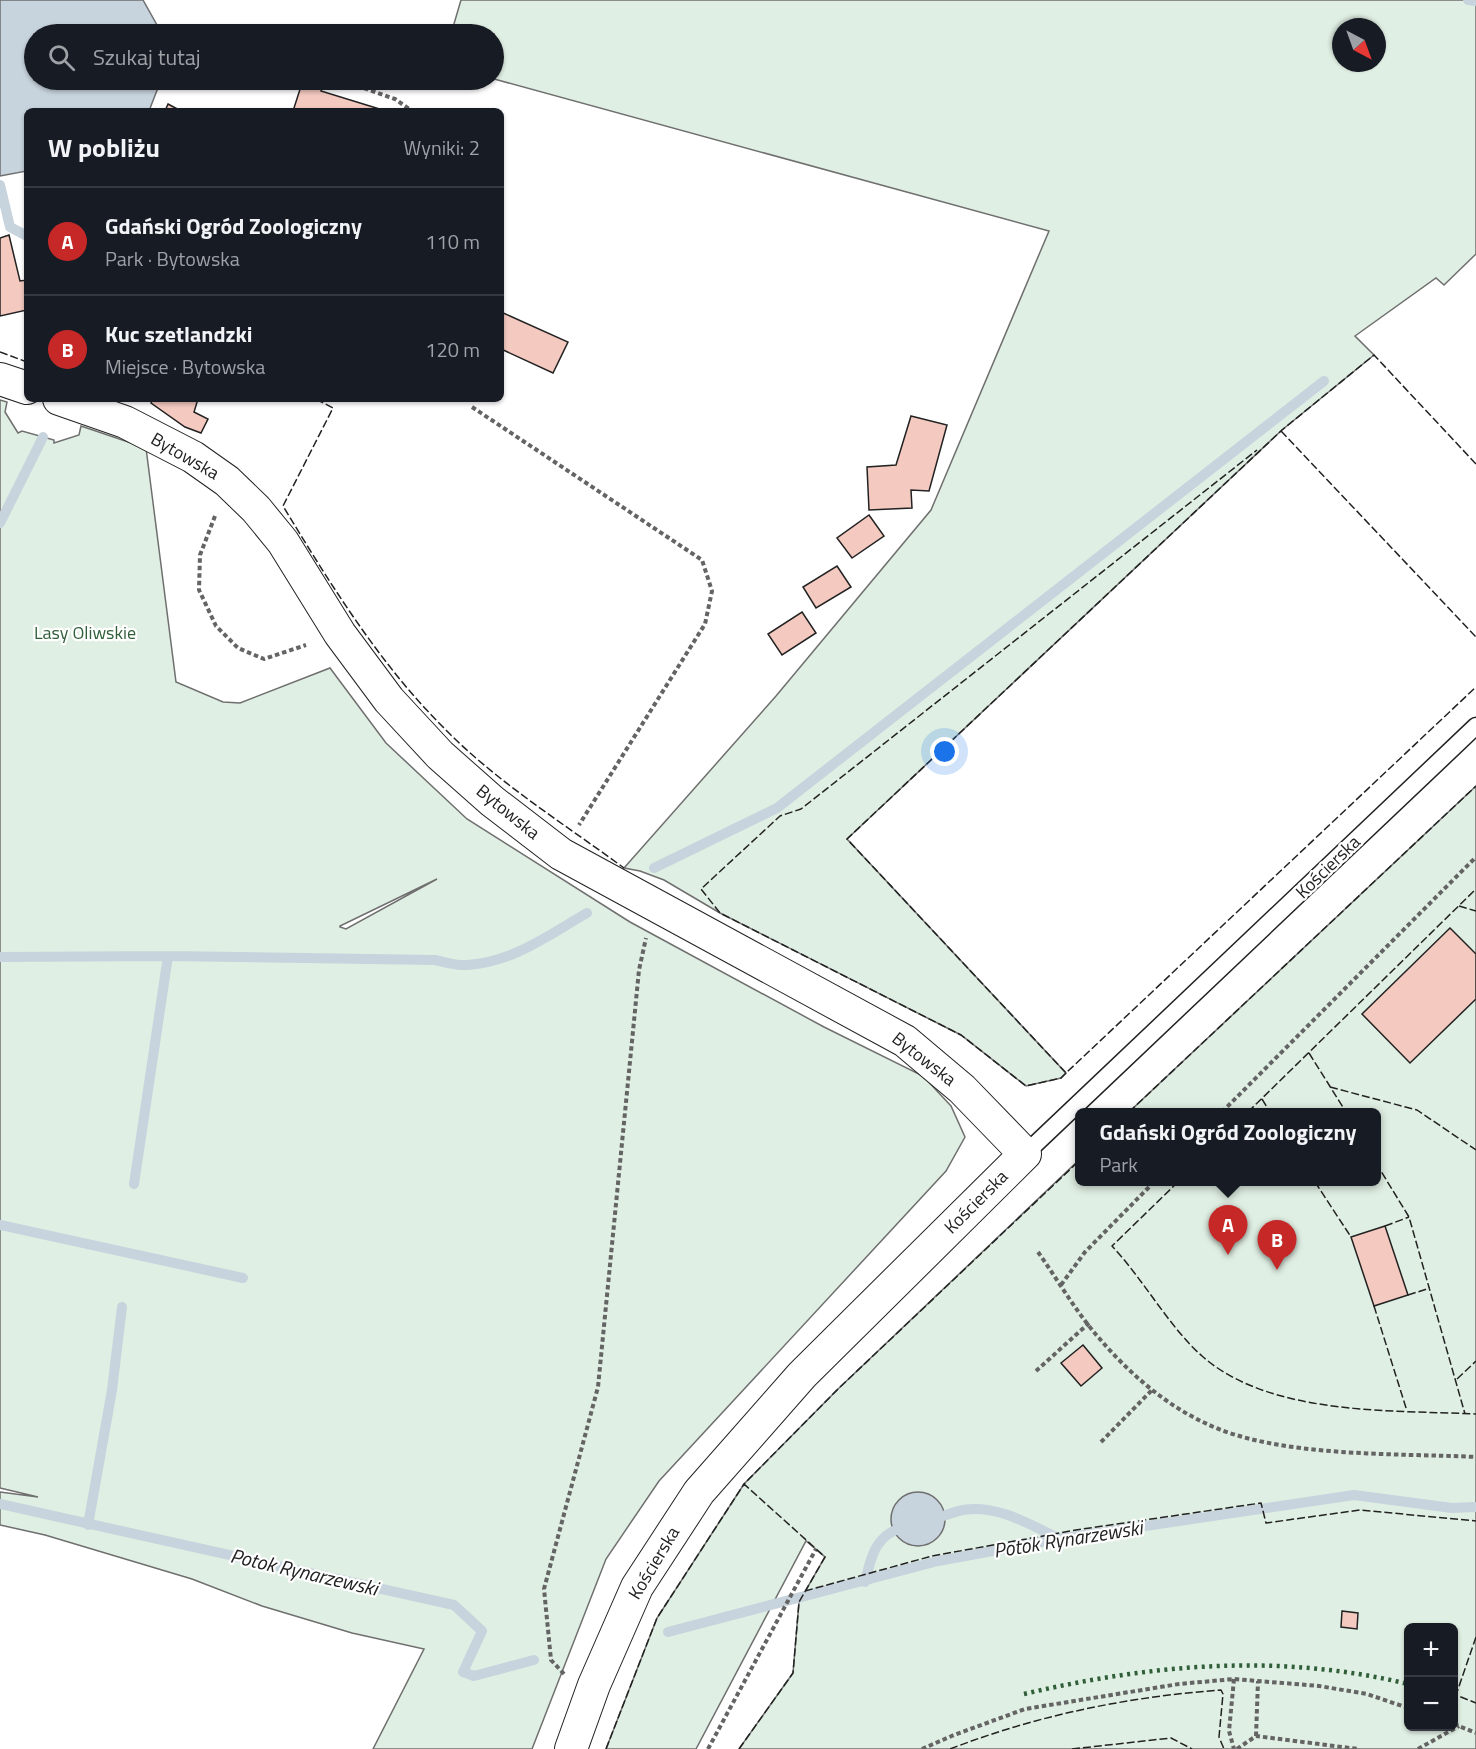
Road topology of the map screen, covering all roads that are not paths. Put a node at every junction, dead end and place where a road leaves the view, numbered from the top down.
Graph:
1 (73, 404) edge
2 (1476, 726) edge
3 (1025, 1154) junction
4 (571, 1749) edge

1 - 3 street, Bytowska
2 - 3 lane, Kościerska
3 - 4 street, Kościerska

